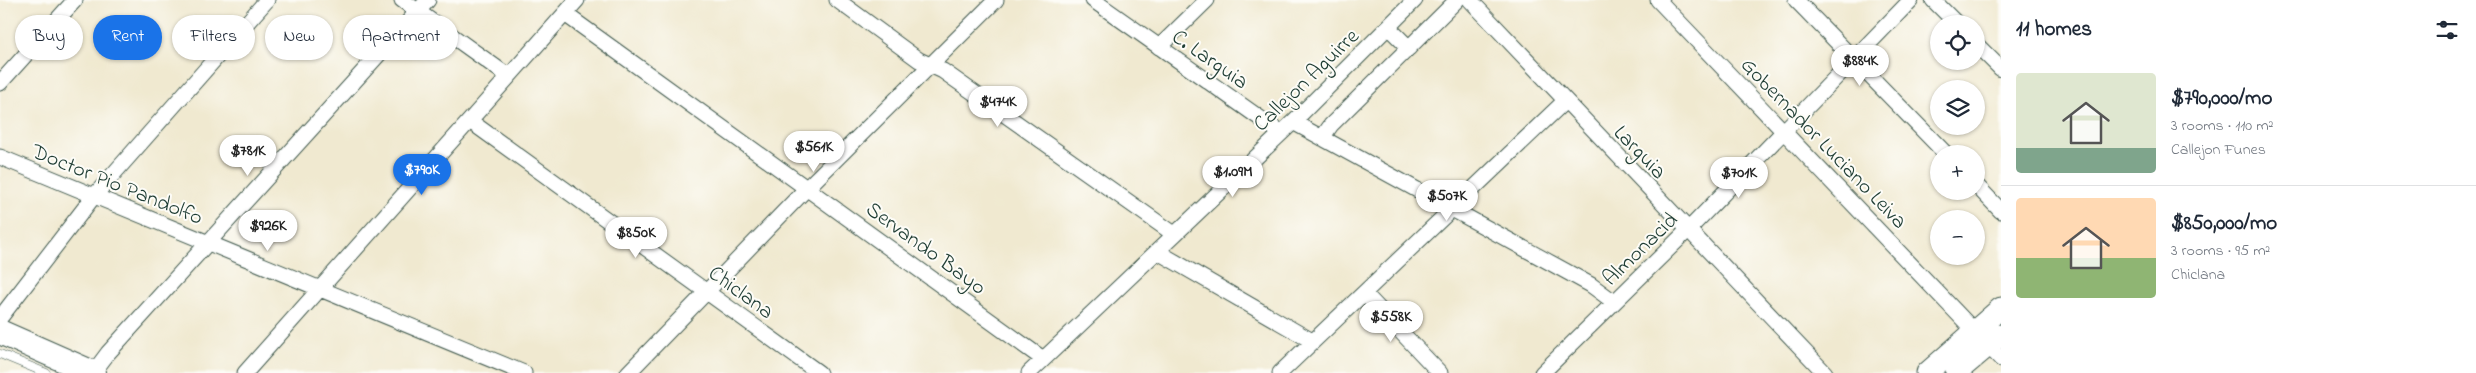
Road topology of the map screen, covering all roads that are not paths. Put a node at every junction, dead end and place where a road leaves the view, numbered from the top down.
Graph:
1 (75, 0) edge
2 (267, 0) edge
3 (402, 0) edge
4 (577, 0) edge
5 (838, 0) edge
6 (996, 0) edge
7 (1093, 0) edge
8 (1207, 0) edge
9 (1415, 0) edge
10 (1457, 0) edge
11 (1470, 0) edge
12 (1658, 0) edge
13 (1796, 0) edge
14 (1910, 0) edge
15 (1933, 0) edge
16 (423, 6) edge
17 (565, 14) junction
18 (1948, 15) edge
19 (1388, 27) junction
20 (1159, 47) junction
21 (1409, 48) junction
22 (1985, 51) edge
23 (1854, 59) junction
24 (1999, 62) edge
25 (930, 64) junction
26 (508, 76) junction
27 (0, 83) edge
28 (1565, 102) junction
29 (470, 121) junction
30 (1293, 122) junction
31 (1784, 131) junction
32 (1281, 133) junction
33 (1322, 138) junction
34 (1937, 145) edge
35 (0, 157) edge
36 (808, 187) junction
37 (1985, 194) edge
38 (94, 196) junction
39 (1453, 208) junction
40 (2001, 211) edge
41 (1688, 230) junction
42 (1174, 234) junction
43 (208, 243) junction
44 (1158, 252) junction
45 (318, 290) junction
46 (708, 292) junction
47 (1364, 293) junction
48 (1614, 302) junction
49 (2001, 308) edge
50 (0, 318) edge
51 (0, 332) edge
52 (1312, 341) junction
53 (1991, 342) edge
54 (0, 354) edge
55 (1043, 359) junction
56 (46, 373) edge
57 (93, 373) edge
58 (245, 373) edge
59 (524, 373) edge
60 (628, 373) edge
61 (819, 373) edge
62 (1028, 373) edge
63 (1280, 373) edge
64 (1440, 373) edge
65 (1542, 373) edge
66 (1825, 373) edge
67 (1927, 373) edge
68 (1956, 373) edge

1 - 27 street
2 - 38 street
3 - 16 street
4 - 17 street
5 - 25 street
6 - 25 street
7 - 20 street, C. Larguia
8 - 20 street
9 - 19 street, Callejon Aguirre
10 - 21 street
11 - 28 street, Larguia
12 - 31 street, Gobernador Luciano Leiva
13 - 23 street
14 - 23 street, Almonacid
15 - 18 street
16 - 26 street
16 - 43 street
17 - 26 street
17 - 36 street, Servando Bayo
19 - 21 street
19 - 30 street, Callejon Aguirre
20 - 32 street, C. Larguia
21 - 33 street
22 - 24 street
23 - 31 street, Almonacid
23 - 34 street
25 - 36 street
25 - 42 street
26 - 29 street
28 - 39 street
28 - 41 street, Larguia
29 - 45 street
29 - 46 street, Chiclana
30 - 32 street, Callejon Aguirre
30 - 33 street
31 - 41 street, Almonacid
31 - 53 street, Gobernador Luciano Leiva
32 - 42 street, Callejon Aguirre
33 - 39 street
35 - 38 street, Doctor Pio Pandolfo
36 - 46 street
36 - 55 street, Servando Bayo
37 - 40 street
38 - 43 street, Doctor Pio Pandolfo
38 - 50 street
39 - 47 street
39 - 48 street
41 - 48 street, Almonacid
41 - 66 street, Larguia
42 - 44 street, Callejon Aguirre
43 - 45 street, Doctor Pio Pandolfo
43 - 57 street
44 - 52 street
44 - 55 street, Callejon Aguirre
45 - 58 street
45 - 59 street, Doctor Pio Pandolfo
46 - 60 street
46 - 61 street, Chiclana
47 - 52 street
47 - 64 street
48 - 65 street, Almonacid
49 - 53 main road
51 - 57 main road
52 - 63 street
53 - 67 main road
53 - 68 main road
54 - 56 lane
55 - 62 street, Callejon Aguirre

